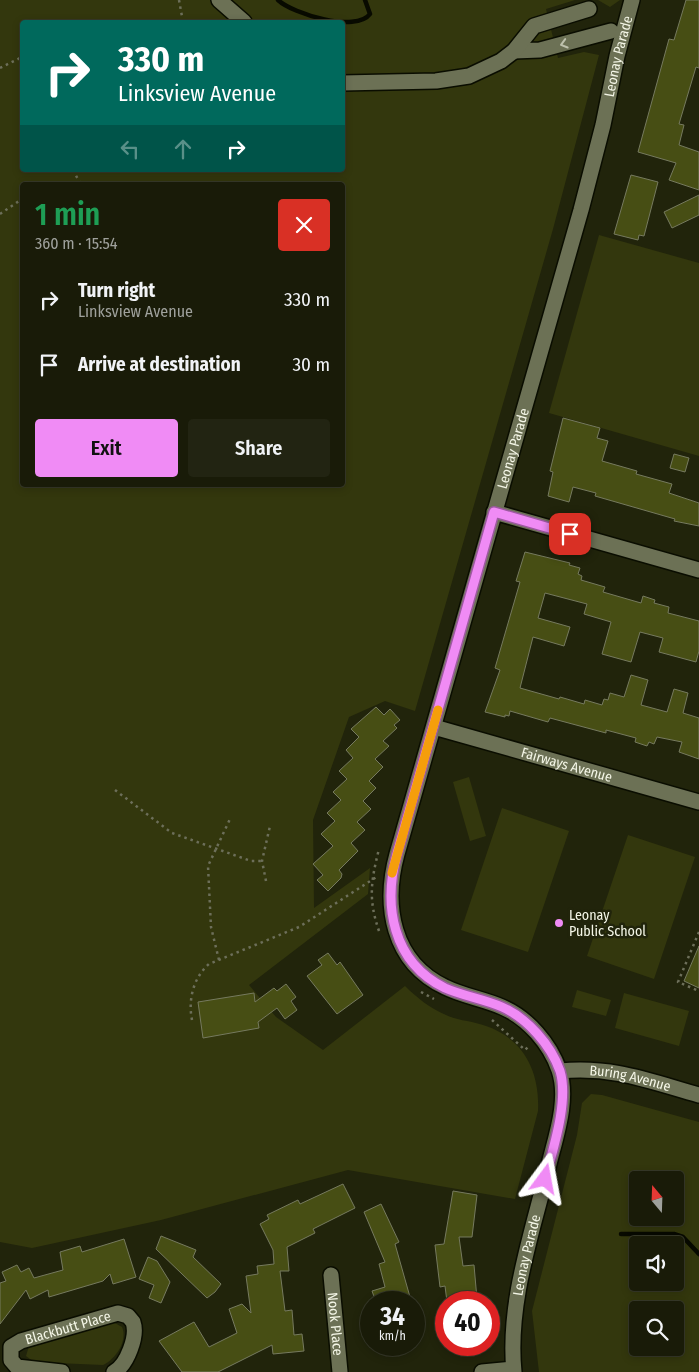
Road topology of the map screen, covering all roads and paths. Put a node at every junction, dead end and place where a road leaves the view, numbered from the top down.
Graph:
1 (179, 0) edge
2 (219, 0) edge
3 (632, 0) edge
4 (589, 5) edge
5 (183, 20) edge
6 (242, 20) edge
7 (616, 32) junction
8 (514, 51) junction
9 (20, 58) edge
10 (0, 68) edge
11 (345, 82) edge
12 (20, 200) edge
13 (0, 214) edge
14 (494, 512) junction
15 (699, 570) edge
16 (434, 727) junction
17 (115, 790) dead end
18 (699, 802) edge
19 (230, 819) dead end
20 (270, 826) dead end
21 (215, 849) junction
22 (262, 861) junction
23 (393, 869) junction
24 (266, 881) dead end
25 (699, 932) edge
26 (219, 960) junction
27 (699, 991) edge
28 (192, 1020) dead end
29 (560, 1071) junction
30 (699, 1096) edge
31 (331, 1276) dead end
32 (513, 1370) edge
33 (62, 1372) edge
34 (114, 1372) edge
35 (340, 1372) edge
36 (482, 1372) edge

1 - 5 path
2 - 6 street
3 - 7 street, Leonay Parade
4 - 7 street
4 - 8 street
7 -> 8 street
7 - 14 street, Leonay Parade
8 - 11 street
9 - 10 path
12 - 13 path
14 - 15 street
14 - 16 street, Leonay Parade
16 - 18 street, Fairways Avenue
16 - 23 street, Leonay Parade
17 - 21 path
19 - 21 path
20 - 22 path
21 - 22 path
21 - 26 path
22 - 24 path
23 - 26 path
23 - 29 street, Leonay Parade
25 - 27 path
26 - 28 path
29 - 30 street, Buring Avenue
29 - 32 street, Leonay Parade
31 - 35 street, Nook Place
32 - 36 street
33 - 34 street, Blackbutt Place

